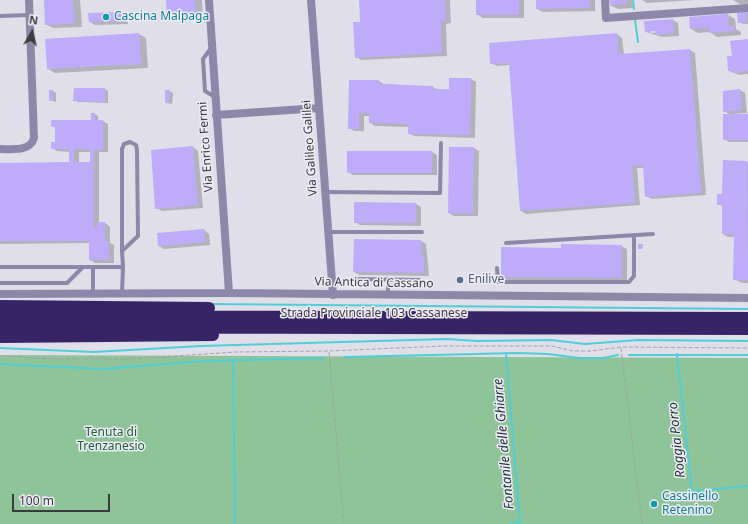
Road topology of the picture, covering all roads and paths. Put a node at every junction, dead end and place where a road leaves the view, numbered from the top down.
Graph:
1 (28, 0) edge
2 (209, 0) edge
3 (311, 0) edge
4 (605, 0) edge
5 (748, 8) edge
6 (29, 15) junction
7 (0, 16) edge
8 (319, 108) junction
9 (216, 115) junction
10 (441, 142) dead end
11 (0, 150) edge
12 (325, 192) junction
13 (328, 232) junction
14 (422, 232) dead end
15 (653, 234) dead end
16 (634, 235) junction
17 (506, 243) dead end
18 (122, 251) junction
19 (0, 267) edge
20 (83, 267) junction
21 (93, 267) junction
22 (123, 267) junction
23 (497, 268) dead end
24 (354, 279) dead end
25 (388, 280) junction
26 (419, 280) dead end
27 (0, 283) edge
28 (229, 293) junction
29 (0, 294) edge
30 (93, 294) junction
31 (122, 294) junction
32 (333, 295) junction
33 (388, 296) junction
34 (748, 298) edge
35 (0, 306) edge
36 (0, 316) edge
37 (410, 317) junction
38 (748, 318) edge
39 (0, 327) edge
40 (428, 328) junction
41 (748, 329) edge
42 (0, 337) edge
43 (621, 347) junction
44 (748, 348) edge
45 (329, 351) junction
46 (0, 356) edge
47 (344, 524) edge
48 (642, 524) edge

1 - 6 street
2 - 9 street, Via Enrico Fermi
3 - 8 street, Via Galileo Galilei
4 - 5 street
6 - 7 lane
6 - 11 street
8 - 9 street
8 - 12 street, Via Galileo Galilei
9 - 28 street, Via Enrico Fermi
10 - 12 lane
12 - 13 street, Via Galileo Galilei
13 - 14 lane
13 - 32 street, Via Galileo Galilei
15 - 16 lane
16 - 17 lane
16 - 23 lane
18 - 18 lane
18 - 22 lane
19 - 20 lane
20 - 21 lane
20 - 27 lane
21 - 22 lane
21 - 30 lane
22 - 31 lane
24 - 25 lane
25 - 26 lane
25 - 33 lane
28 - 31 street, Via Antica di Cassano
28 - 32 street, Via Antica di Cassano
29 - 30 street, Via Antica di Cassano
30 - 31 street, Via Antica di Cassano
32 - 33 street, Via Antica di Cassano
33 - 34 street, Via Antica di Cassano
35 - 37 highway
36 - 37 highway, Strada Provinciale 103 Cassanese
37 - 38 highway, Strada Provinciale 103 Cassanese
39 - 40 highway, Strada Provinciale 103 Cassanese
40 - 41 highway, Strada Provinciale 103 Cassanese
40 - 42 highway
43 - 44 path
43 - 45 path
43 - 48 path
45 - 46 path
45 - 47 path

